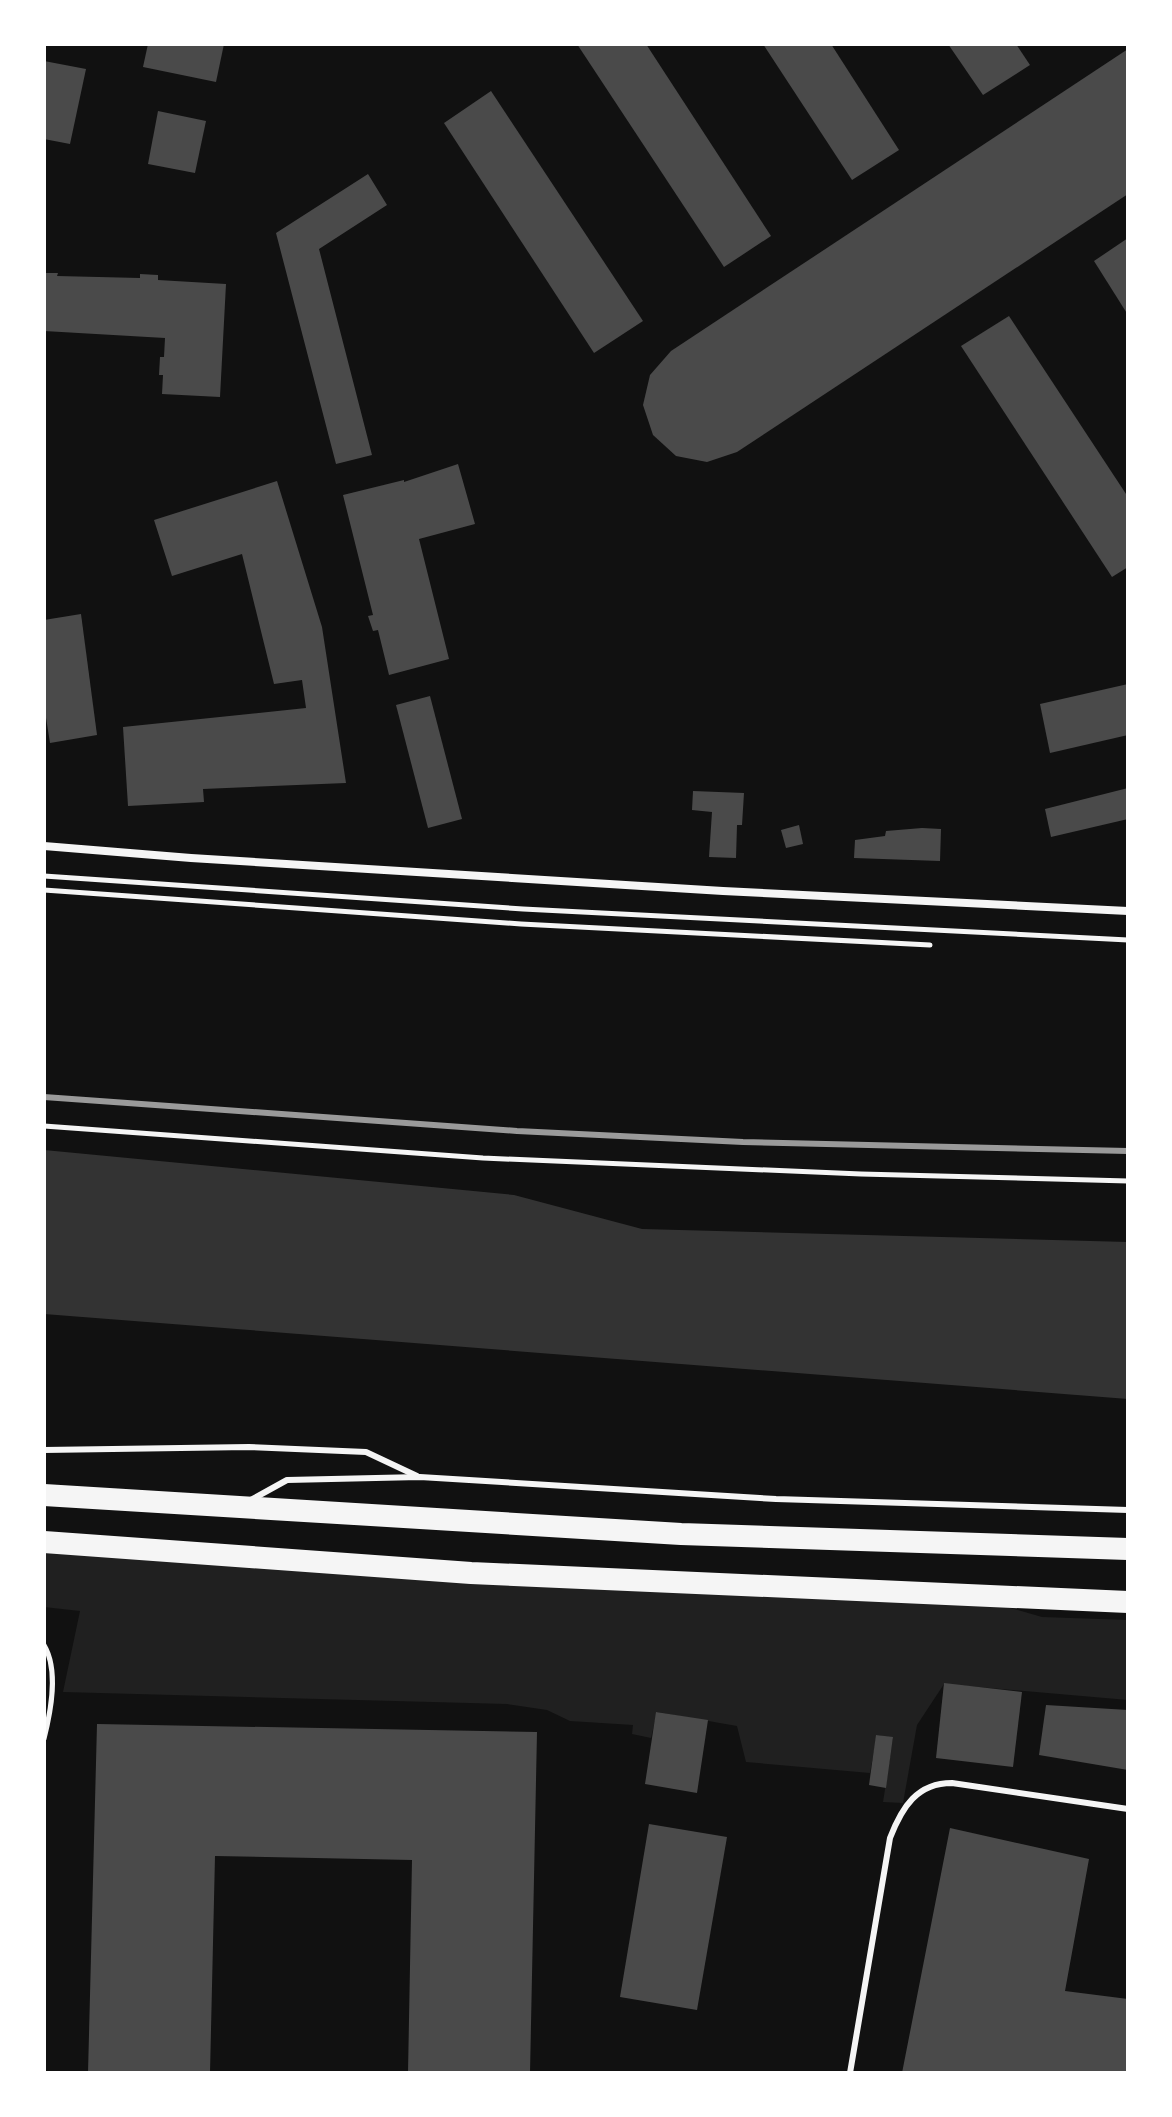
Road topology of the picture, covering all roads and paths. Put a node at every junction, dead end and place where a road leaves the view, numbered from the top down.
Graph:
1 (44, 846) edge
2 (44, 876) edge
3 (44, 890) edge
4 (1128, 911) edge
5 (1128, 940) edge
6 (930, 945) dead end
7 (44, 1126) edge
8 (1128, 1181) edge
9 (44, 1450) edge
10 (420, 1477) junction
11 (44, 1495) edge
12 (239, 1506) junction
13 (1128, 1510) edge
14 (44, 1542) edge
15 (100, 1545) junction
16 (1128, 1549) edge
17 (44, 1552) edge
18 (1128, 1602) edge
19 (44, 1645) edge
20 (44, 1739) edge
21 (1128, 1809) edge
22 (850, 2073) edge

1 - 4 street
2 - 5 path
3 - 6 path
7 - 8 path
9 - 10 lane
10 - 12 lane
10 - 13 lane
11 - 12 highway
12 - 16 highway
14 - 15 highway
15 - 17 highway
15 - 18 highway
19 - 20 path
21 - 22 lane

